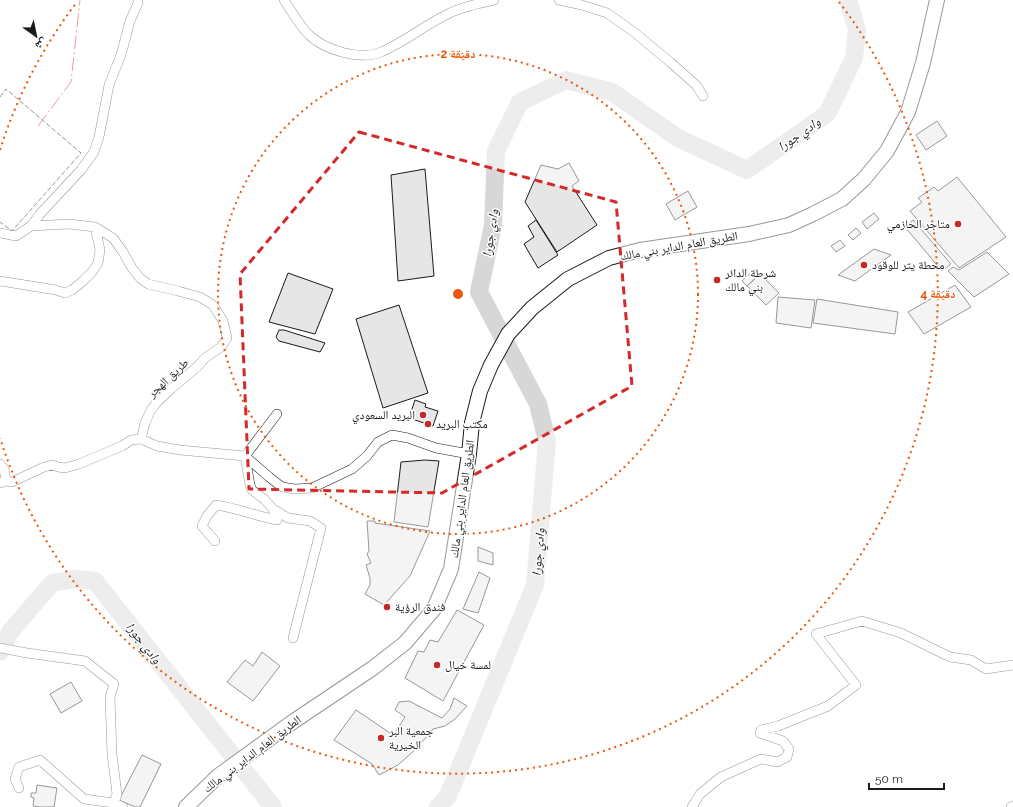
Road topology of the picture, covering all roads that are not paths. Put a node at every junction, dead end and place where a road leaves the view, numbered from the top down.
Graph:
1 (138, 0) edge
2 (284, 0) edge
3 (494, 0) edge
4 (559, 0) edge
5 (937, 0) edge
6 (703, 96) dead end
7 (31, 226) junction
8 (95, 227) junction
9 (0, 233) edge
10 (0, 281) edge
11 (277, 414) dead end
12 (142, 439) junction
13 (468, 454) junction
14 (245, 456) junction
15 (0, 464) edge
16 (3, 482) edge
17 (273, 509) junction
18 (215, 541) dead end
19 (293, 638) dead end
20 (0, 648) edge
21 (1013, 665) edge
22 (19, 788) dead end
23 (114, 803) junction
24 (123, 807) edge
25 (186, 807) edge
26 (692, 807) edge

1 - 7 street
2 - 3 street
4 - 6 street
5 - 13 main road, الطريق العام الداير بني مالك
7 - 8 street, طريق الهجر
7 - 9 street, طريق الهجر
8 - 10 street
8 - 12 street, طريق الهجر
11 - 14 street
12 - 14 street
12 - 16 street
13 - 14 street
13 - 25 main road, الطريق العام الداير بني مالك
14 - 17 street
15 - 16 street
17 - 18 street
17 - 19 street
20 - 23 street
21 - 26 street
22 - 23 street
23 - 24 street

